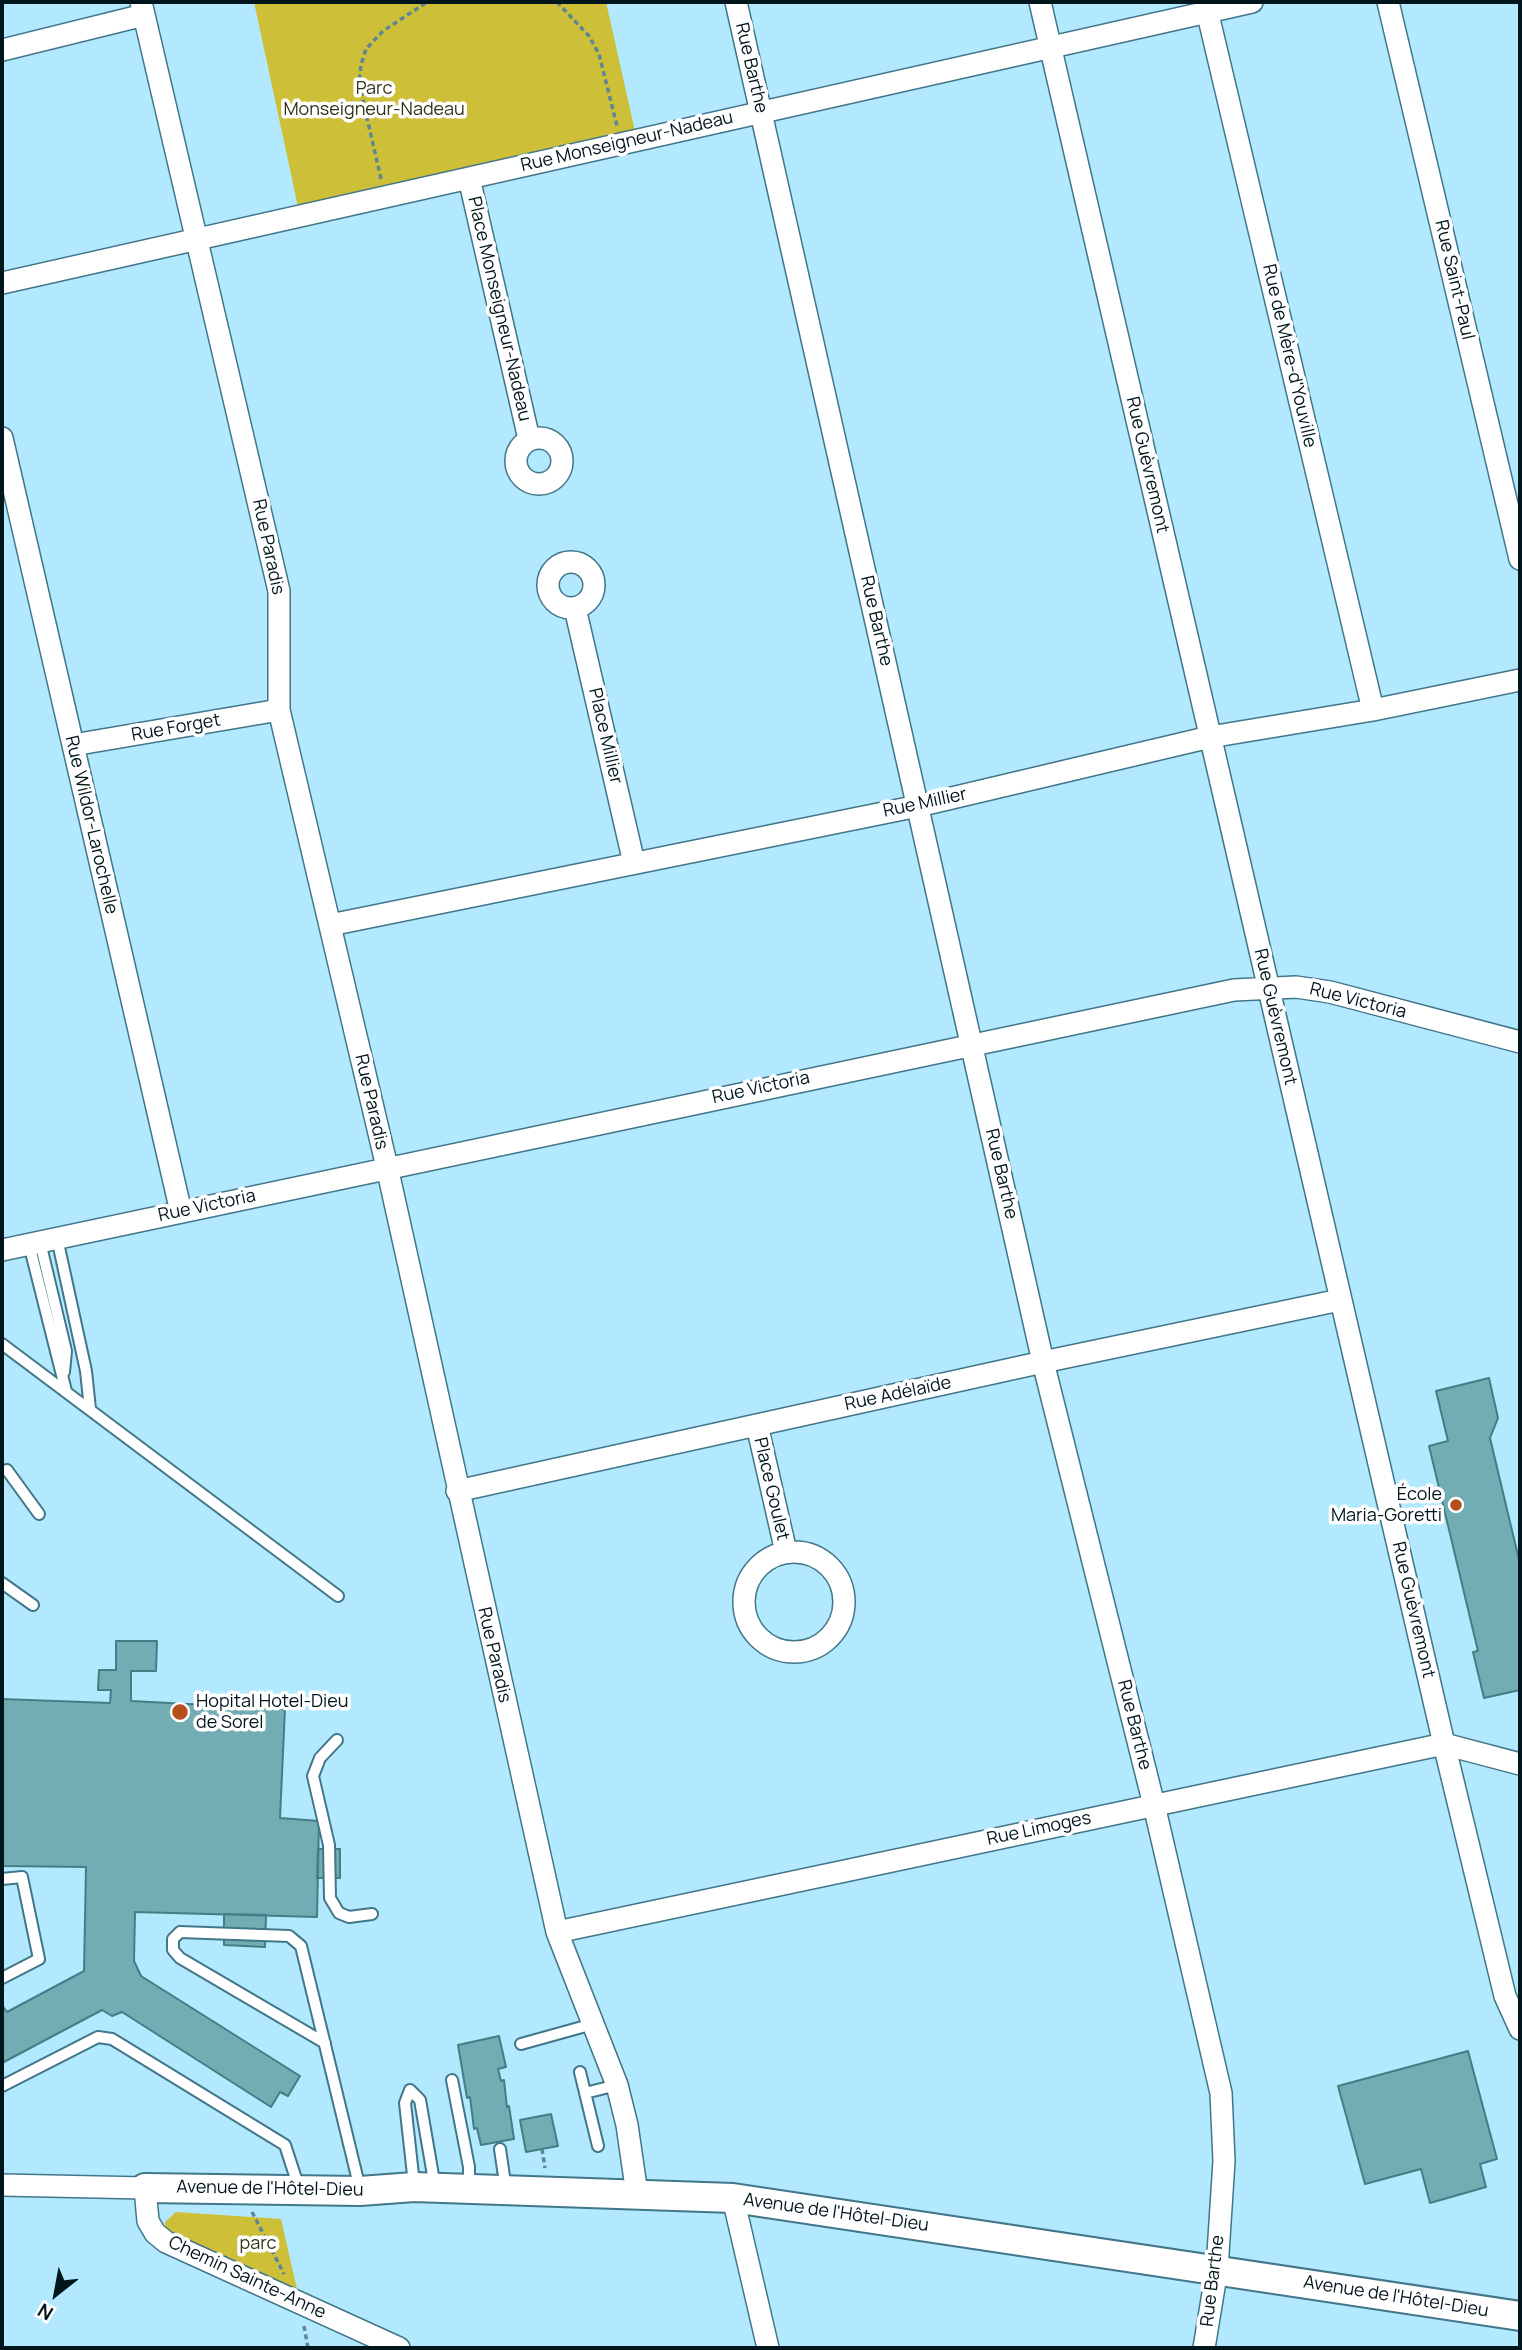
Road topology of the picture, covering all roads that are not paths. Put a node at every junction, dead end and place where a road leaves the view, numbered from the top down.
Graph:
1 (736, 2) edge
2 (1040, 2) edge
3 (1252, 2) edge
4 (1388, 2) edge
5 (1206, 7) edge
6 (143, 8) edge
7 (1051, 47) junction
8 (2, 50) edge
9 (761, 112) junction
10 (469, 178) junction
11 (197, 239) junction
12 (2, 283) edge
13 (2, 438) edge
14 (529, 439) dead end
15 (1520, 559) edge
16 (575, 608) dead end
17 (1520, 680) edge
18 (279, 710) junction
19 (1373, 710) junction
20 (1210, 737) junction
21 (73, 745) junction
22 (918, 806) junction
23 (634, 863) junction
24 (330, 925) junction
25 (1268, 986) junction
26 (1520, 1042) edge
27 (972, 1043) junction
28 (387, 1167) junction
29 (181, 1212) junction
30 (42, 1241) junction
31 (2, 1250) edge
32 (1340, 1300) junction
33 (2, 1344) edge
34 (1043, 1362) junction
35 (66, 1391) junction
36 (90, 1409) junction
37 (757, 1425) junction
38 (7, 1470) dead end
39 (457, 1491) junction
40 (40, 1514) dead end
41 (786, 1552) junction
42 (2, 1583) edge
43 (338, 1596) dead end
44 (33, 1605) dead end
45 (337, 1740) dead end
46 (1444, 1744) junction
47 (1520, 1764) edge
48 (1154, 1805) junction
49 (2, 1879) edge
50 (372, 1914) dead end
51 (557, 1932) junction
52 (2, 1978) edge
53 (1513, 1998) edge
54 (593, 2024) junction
55 (1520, 2029) edge
56 (325, 2043) junction
57 (522, 2044) dead end
58 (580, 2072) dead end
59 (452, 2080) dead end
60 (617, 2085) junction
61 (2, 2086) edge
62 (585, 2093) junction
63 (598, 2146) dead end
64 (500, 2149) dead end
65 (2, 2185) edge
66 (425, 2187) junction
67 (145, 2188) junction
68 (469, 2189) junction
69 (506, 2190) junction
70 (299, 2191) junction
71 (360, 2191) junction
72 (637, 2194) junction
73 (733, 2198) junction
74 (1217, 2269) junction
75 (1520, 2316) edge
76 (399, 2348) edge
77 (768, 2348) edge
78 (1204, 2348) edge

1 - 9 street, Rue Barthe
2 - 7 street, Rue Guèvremont
3 - 5 street, Rue Monseigneur-Nadeau
4 - 15 street, Rue Saint-Paul
5 - 7 street, Rue Monseigneur-Nadeau
5 - 19 street, Rue de Mère-d'Youville
6 - 8 street
6 - 11 street, Rue Paradis
7 - 9 street, Rue Monseigneur-Nadeau
7 - 20 street, Rue Guèvremont
9 - 10 street, Rue Monseigneur-Nadeau
9 - 22 street, Rue Barthe
10 - 11 street, Rue Monseigneur-Nadeau
10 - 14 street, Place Monseigneur-Nadeau
11 - 12 street, Rue Monseigneur-Nadeau
11 - 18 street, Rue Paradis
13 - 21 street, Rue Wildor-Larochelle
16 - 23 street, Place Millier
17 - 19 street, Rue Millier
18 - 21 street, Rue Forget
18 - 24 street, Rue Paradis
19 - 20 street, Rue Millier
20 - 22 street, Rue Millier
20 - 25 street, Rue Guèvremont
21 - 29 street, Rue Wildor-Larochelle
22 - 23 street, Rue Millier
22 - 27 street, Rue Barthe
23 - 24 street, Rue Millier
24 - 28 street, Rue Paradis
25 - 26 street, Rue Victoria
25 - 27 street, Rue Victoria
25 - 32 street, Rue Guèvremont
27 - 28 street, Rue Victoria
27 - 34 street, Rue Barthe
28 - 29 street, Rue Victoria
28 - 39 street, Rue Paradis
29 - 30 street, Rue Victoria
30 - 31 street, Rue Victoria
30 - 35 lane
30 - 36 lane
32 - 34 street, Rue Adélaïde
32 - 46 street, Rue Guèvremont
33 - 35 lane
34 - 37 street, Rue Adélaïde
34 - 48 street, Rue Barthe
35 - 36 lane
36 - 43 lane
37 - 39 street, Rue Adélaïde
37 - 41 street, Place Goulet
38 - 40 lane
39 - 51 street, Rue Paradis
41 - 41 street, Place Goulet
42 - 44 lane
45 - 50 lane
46 - 47 street, Rue Limoges
46 - 48 street, Rue Limoges
46 - 53 street, Rue Guèvremont
48 - 51 street, Rue Limoges
48 - 74 street, Rue Barthe
49 - 52 lane
51 - 54 street, Rue Paradis
53 - 55 street, Rue Guèvremont
54 - 57 lane
54 - 60 street, Rue Paradis
56 - 56 lane
56 - 71 lane
58 - 62 lane
59 - 68 lane
60 - 62 lane
60 - 72 street, Rue Paradis
61 - 70 lane
62 - 63 lane
64 - 69 lane
65 - 67 street
66 - 66 lane
66 - 68 street, Avenue de l'Hôtel-Dieu
66 - 71 street, Avenue de l'Hôtel-Dieu
67 - 70 street, Avenue de l'Hôtel-Dieu
67 - 76 street, Chemin Sainte-Anne
68 - 69 street, Avenue de l'Hôtel-Dieu
69 - 72 street, Avenue de l'Hôtel-Dieu
70 - 71 street, Avenue de l'Hôtel-Dieu
72 - 73 street, Avenue de l'Hôtel-Dieu
73 - 74 street, Avenue de l'Hôtel-Dieu
73 - 77 street
74 - 75 street, Avenue de l'Hôtel-Dieu
74 - 78 street, Rue Barthe

